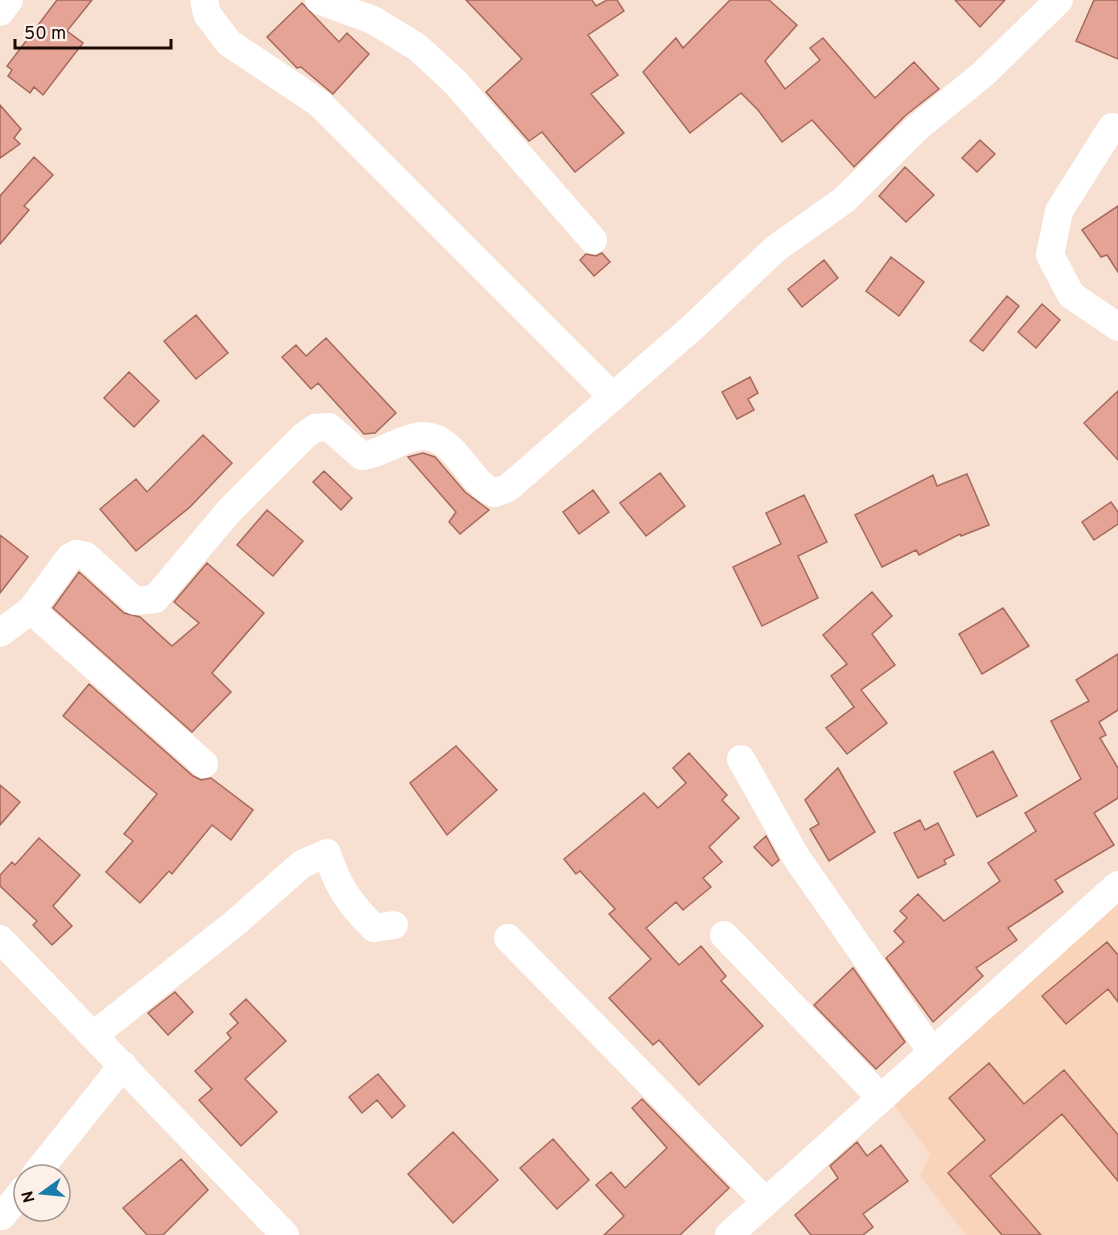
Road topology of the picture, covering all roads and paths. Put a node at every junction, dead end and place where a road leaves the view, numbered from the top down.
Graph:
1 (9, 0) edge
2 (204, 0) edge
3 (319, 0) edge
4 (1059, 0) edge
5 (0, 12) edge
6 (1112, 128) dead end
7 (593, 240) dead end
8 (1118, 327) edge
9 (613, 397) junction
10 (31, 610) junction
11 (0, 633) edge
12 (741, 759) dead end
13 (204, 764) dead end
14 (1118, 885) edge
15 (394, 926) dead end
16 (724, 935) dead end
17 (508, 938) dead end
18 (0, 939) edge
19 (94, 1035) junction
20 (932, 1052) junction
21 (123, 1065) junction
22 (881, 1098) junction
23 (45, 1163) edge
24 (766, 1202) junction
25 (12, 1204) edge
26 (2, 1216) dead end
27 (285, 1235) edge
28 (729, 1235) edge

1 - 5 street
2 - 9 street
3 - 7 street
4 - 9 street
6 - 8 street
9 - 10 street
10 - 11 street
10 - 13 street
12 - 20 street
14 - 20 street
15 - 19 street
16 - 22 street
17 - 24 street
18 - 19 street
19 - 21 street
20 - 22 street
21 - 23 street
21 - 27 street
22 - 24 street
24 - 28 street
25 - 26 street

